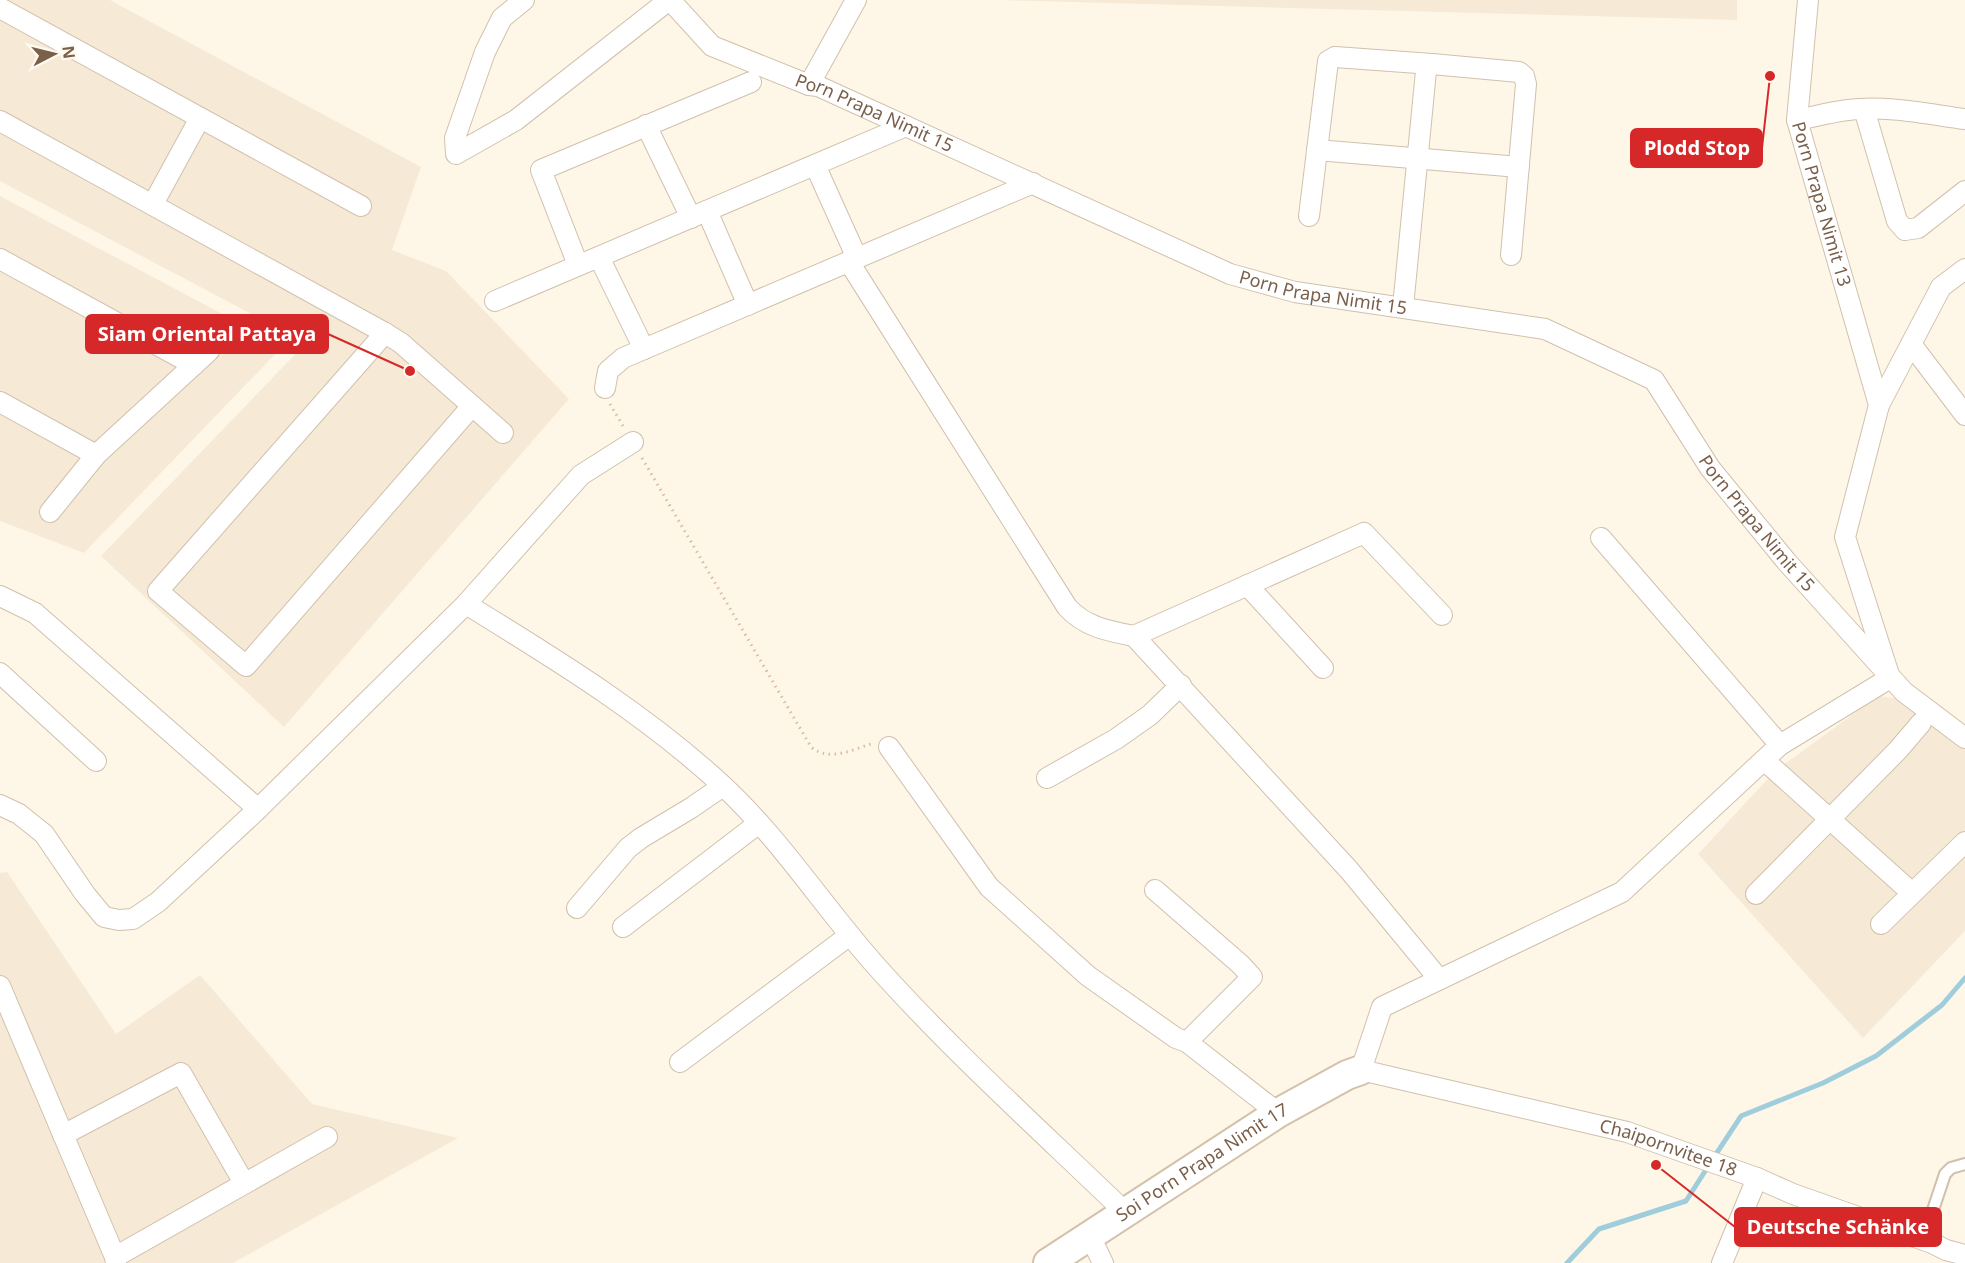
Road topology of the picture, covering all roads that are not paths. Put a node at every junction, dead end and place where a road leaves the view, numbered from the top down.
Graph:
1 (524, 0) edge
2 (670, 0) edge
3 (856, 0) edge
4 (1808, 0) edge
5 (0, 8) edge
6 (1432, 64) junction
7 (751, 82) dead end
8 (809, 85) junction
9 (1864, 109) junction
10 (200, 118) junction
11 (1965, 119) edge
12 (1797, 120) junction
13 (0, 121) edge
14 (646, 125) junction
15 (906, 126) junction
16 (1317, 150) junction
17 (1418, 158) junction
18 (815, 165) junction
19 (1519, 167) junction
20 (1033, 183) junction
21 (1965, 191) edge
22 (153, 204) junction
23 (362, 206) dead end
24 (699, 214) junction
25 (1309, 216) dead end
26 (1511, 255) dead end
27 (599, 256) junction
28 (0, 259) edge
29 (853, 260) junction
30 (578, 266) junction
31 (1965, 269) edge
32 (495, 301) dead end
33 (748, 305) junction
34 (1402, 307) junction
35 (385, 333) junction
36 (1911, 344) junction
37 (644, 349) junction
38 (209, 351) dead end
39 (194, 365) junction
40 (605, 388) road end
41 (0, 402) edge
42 (1879, 405) junction
43 (472, 406) junction
44 (1965, 415) edge
45 (503, 433) dead end
46 (633, 442) road end
47 (96, 455) junction
48 (50, 512) dead end
49 (1601, 538) dead end
50 (1247, 585) junction
51 (0, 596) edge
52 (466, 604) junction
53 (1442, 615) dead end
54 (1134, 636) junction
55 (1323, 668) dead end
56 (0, 673) edge
57 (1890, 678) junction
58 (1181, 685) junction
59 (1921, 723) dead end
60 (1965, 738) edge
61 (1780, 745) junction
62 (890, 747) road end
63 (1764, 760) junction
64 (96, 761) dead end
65 (1047, 778) dead end
66 (723, 786) junction
67 (0, 805) edge
68 (258, 809) junction
69 (1829, 820) junction
70 (759, 823) junction
71 (1965, 842) edge
72 (1155, 890) dead end
73 (1912, 893) junction
74 (1756, 894) dead end
75 (577, 908) dead end
76 (1881, 924) dead end
77 (623, 927) dead end
78 (850, 935) junction
79 (1439, 979) junction
80 (0, 986) edge
81 (1187, 1042) junction
82 (680, 1062) dead end
83 (1361, 1070) junction
84 (1278, 1113) junction
85 (63, 1135) junction
86 (327, 1137) dead end
87 (1965, 1164) edge
88 (1757, 1178) junction
89 (244, 1184) junction
90 (1126, 1213) junction
91 (1090, 1236) junction
92 (1923, 1240) junction
93 (1952, 1256) edge
94 (115, 1260) edge
95 (1048, 1263) edge
96 (1103, 1263) edge
97 (1722, 1263) edge

1 - 2 street
2 - 8 street, Porn Prapa Nimit 15
3 - 8 street
4 - 12 street, Porn Prapa Nimit 13
5 - 10 street
6 - 16 street
6 - 17 street
6 - 19 street
7 - 14 street
8 - 15 street, Porn Prapa Nimit 15
9 - 11 street
9 - 12 street
9 - 21 street
10 - 22 street
10 - 23 street
12 - 42 street, Porn Prapa Nimit 13
13 - 22 street
14 - 24 street
14 - 30 street
15 - 18 street
15 - 20 street, Porn Prapa Nimit 15
16 - 17 street
16 - 25 street
17 - 19 street
17 - 34 street
18 - 24 street
18 - 29 street
19 - 26 street
20 - 29 street
20 - 34 street, Porn Prapa Nimit 15
22 - 35 street
24 - 27 street
24 - 33 street
27 - 30 street
27 - 37 street
28 - 39 street
29 - 33 street
29 - 54 street
30 - 32 street
31 - 36 street
33 - 37 street
34 - 57 street, Porn Prapa Nimit 15
35 - 43 street
35 - 43 street
36 - 42 street
36 - 44 street
37 - 40 street
38 - 39 street
39 - 47 street
41 - 47 street
42 - 57 street
43 - 45 street
46 - 52 street
47 - 48 street
49 - 61 street
50 - 53 street
50 - 54 street
50 - 55 street
51 - 68 street
52 - 66 street
52 - 68 street
54 - 58 street
56 - 64 street
57 - 60 street, Porn Prapa Nimit 15
57 - 61 street
58 - 65 street
58 - 79 street
59 - 69 street
61 - 63 street
62 - 81 street
63 - 69 street
63 - 79 street
66 - 70 street
66 - 75 street
67 - 68 street
69 - 73 street
69 - 74 street
70 - 77 street
70 - 78 street
71 - 73 street
72 - 81 street
73 - 76 street
78 - 82 street
78 - 90 street
79 - 83 street
80 - 85 street
81 - 84 street
83 - 84 street, Soi Porn Prapa Nimit 17
83 - 88 street, Chaipornvitee 18
84 - 90 street, Soi Porn Prapa Nimit 17
85 - 89 street
85 - 94 street
86 - 89 street
87 - 92 lane
88 - 92 street, Chaipornvitee 18
88 - 97 street
89 - 94 street
90 - 91 street, Soi Porn Prapa Nimit 17
91 - 95 street, Soi Porn Prapa Nimit 17
91 - 96 street
92 - 93 street, Chaipornvitee 18

